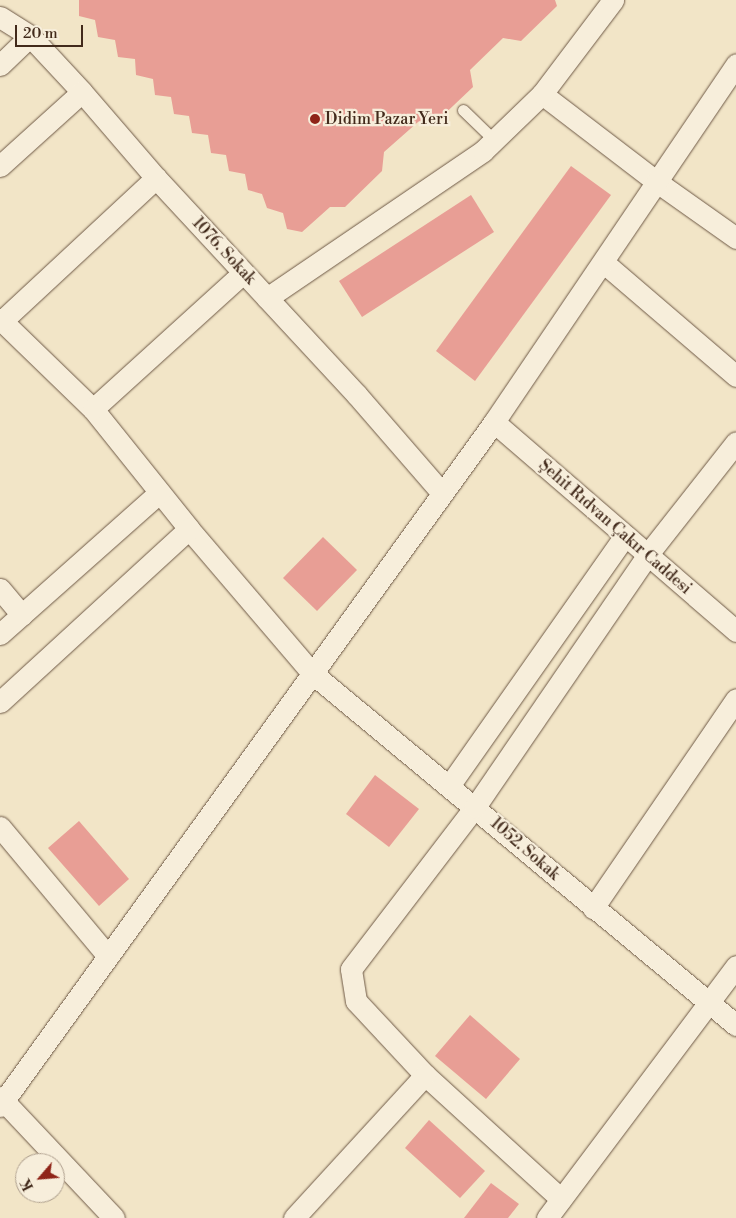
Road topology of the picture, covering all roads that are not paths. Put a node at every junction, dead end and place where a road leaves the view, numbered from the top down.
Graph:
1 (613, 0) edge
2 (0, 17) edge
3 (30, 36) junction
4 (736, 64) edge
5 (0, 65) edge
6 (82, 92) junction
7 (542, 94) junction
8 (463, 110) dead end
9 (494, 140) junction
10 (0, 166) edge
11 (156, 178) junction
12 (657, 182) junction
13 (736, 238) edge
14 (603, 262) junction
15 (244, 273) junction
16 (267, 298) junction
17 (2, 319) edge
18 (736, 376) edge
19 (93, 409) junction
20 (494, 422) junction
21 (736, 442) edge
22 (441, 492) junction
23 (159, 493) junction
24 (189, 529) junction
25 (625, 536) junction
26 (648, 554) junction
27 (0, 589) edge
28 (22, 615) junction
29 (736, 632) edge
30 (0, 634) edge
31 (313, 674) junction
32 (736, 699) edge
33 (0, 702) edge
34 (449, 786) junction
35 (475, 807) junction
36 (0, 827) edge
37 (592, 908) junction
38 (108, 956) junction
39 (736, 966) edge
40 (708, 1003) junction
41 (736, 1025) edge
42 (425, 1075) junction
43 (1, 1102) edge
44 (561, 1199) junction
45 (114, 1218) edge
46 (294, 1218) edge
47 (547, 1218) edge

1 - 7 street
2 - 3 street, 1076. Sokak
3 - 5 street
3 - 6 street, 1076. Sokak
4 - 12 street
6 - 10 street
6 - 11 street, 1076. Sokak
7 - 9 street
7 - 12 street
8 - 9 lane
9 - 16 street
11 - 15 street, 1076. Sokak
11 - 17 street
12 - 13 street
12 - 14 street
14 - 18 street
14 - 20 street
15 - 16 street, 1076. Sokak
15 - 19 street
16 - 22 street, 1076. Sokak
17 - 19 street, 1052. Sokak
19 - 23 street, 1052. Sokak
20 - 22 street
20 - 25 street, Şehit Rıdvan Çakır Caddesi
21 - 26 street
22 - 31 street
23 - 24 street, 1052. Sokak
23 - 28 street
24 - 31 street, 1052. Sokak
24 - 33 street
25 - 26 street, Şehit Rıdvan Çakır Caddesi
25 - 34 street
26 - 29 street, Şehit Rıdvan Çakır Caddesi
26 - 35 street
27 - 28 street
28 - 30 street
31 - 34 street, 1052. Sokak
31 - 38 street
32 - 37 street
34 - 35 street, 1052. Sokak
35 - 37 street, 1052. Sokak
35 - 42 street
36 - 38 street
37 - 40 street, 1052. Sokak
38 - 43 street
39 - 40 street
40 - 41 street, 1052. Sokak
40 - 44 street
42 - 44 street
42 - 46 street
43 - 45 street
44 - 47 street

